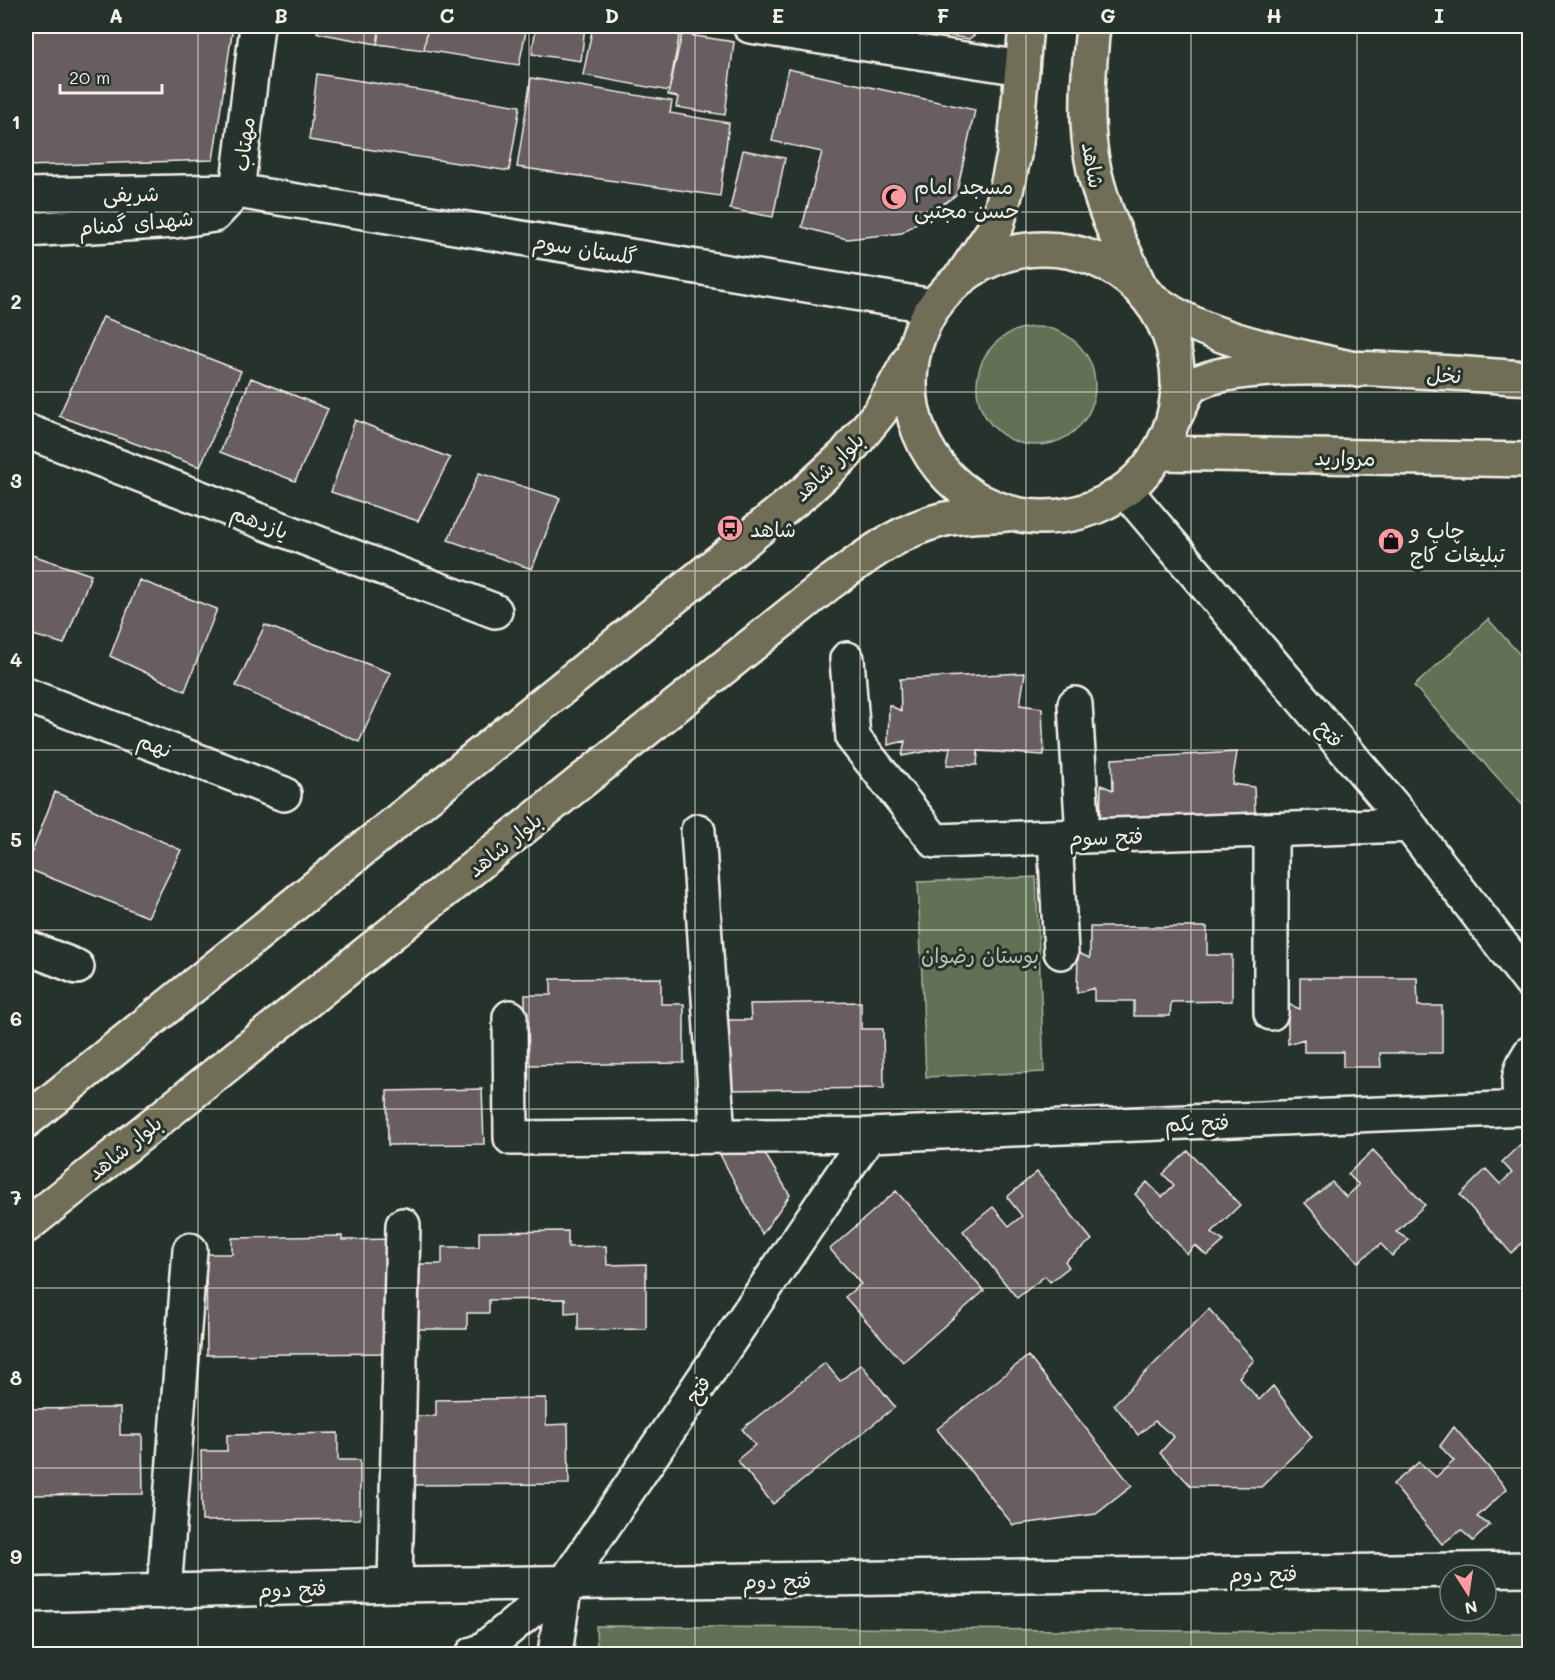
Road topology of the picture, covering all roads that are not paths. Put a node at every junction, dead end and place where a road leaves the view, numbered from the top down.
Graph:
1 (257, 26) edge
2 (750, 26) edge
3 (1026, 26) edge
4 (1093, 26) edge
5 (1022, 68) junction
6 (237, 191) junction
7 (26, 195) edge
8 (26, 230) edge
9 (964, 275) junction
10 (1146, 295) junction
11 (933, 306) junction
12 (910, 359) junction
13 (1358, 370) junction
14 (1530, 378) edge
15 (1176, 415) junction
16 (26, 430) edge
17 (1160, 453) junction
18 (1530, 460) edge
19 (1126, 491) junction
20 (1007, 514) junction
21 (495, 611) dead end
22 (847, 659) dead end
23 (26, 695) edge
24 (1076, 704) dead end
25 (284, 794) dead end
26 (1409, 825) junction
27 (1271, 830) junction
28 (698, 831) dead end
29 (1069, 837) junction
30 (26, 947) edge
31 (1061, 952) dead end
32 (77, 967) dead end
33 (1530, 982) edge
34 (1271, 1013) dead end
35 (510, 1017) dead end
36 (1530, 1053) edge
37 (1528, 1110) edge
38 (26, 1121) edge
39 (869, 1135) junction
40 (718, 1136) junction
41 (403, 1225) dead end
42 (26, 1226) edge
43 (190, 1250) dead end
44 (1530, 1569) edge
45 (565, 1583) junction
46 (395, 1585) junction
47 (164, 1592) junction
48 (26, 1595) edge
49 (473, 1654) edge
50 (555, 1654) edge

1 - 6 street, مهتاب
2 - 5 street
3 - 5 main road
4 - 10 main road, شاهد
5 - 9 main road
6 - 7 street, شریفی
6 - 8 street, شهدای گمنام
6 - 11 street, گلستان سوم
9 - 10 main road
9 - 11 main road
10 - 13 main road
10 - 15 main road
11 - 12 main road
12 - 20 main road
12 - 38 main road, بلوار شاهد
13 - 14 main road, نخل
13 - 15 main road
15 - 17 main road
16 - 21 street, یازدهم
17 - 18 main road, مروارید
17 - 19 main road
19 - 20 main road
19 - 26 street, فتح
20 - 42 main road, بلوار شاهد
22 - 29 street, فتح سوم
23 - 25 street, نهم
24 - 29 street
26 - 27 street, فتح سوم
26 - 33 street, فتح
27 - 29 street, فتح سوم
27 - 34 street
28 - 40 street
29 - 31 street
30 - 32 street
35 - 40 street, فتح یکم
36 - 37 street
37 - 39 street, فتح یکم
39 - 40 street, فتح یکم
39 - 45 street, فتح
41 - 46 street
43 - 47 street
44 - 45 street, فتح دوم
45 - 46 street, فتح دوم
45 - 49 street
45 - 50 street, فتح
46 - 47 street, فتح دوم
47 - 48 street, فتح دوم

